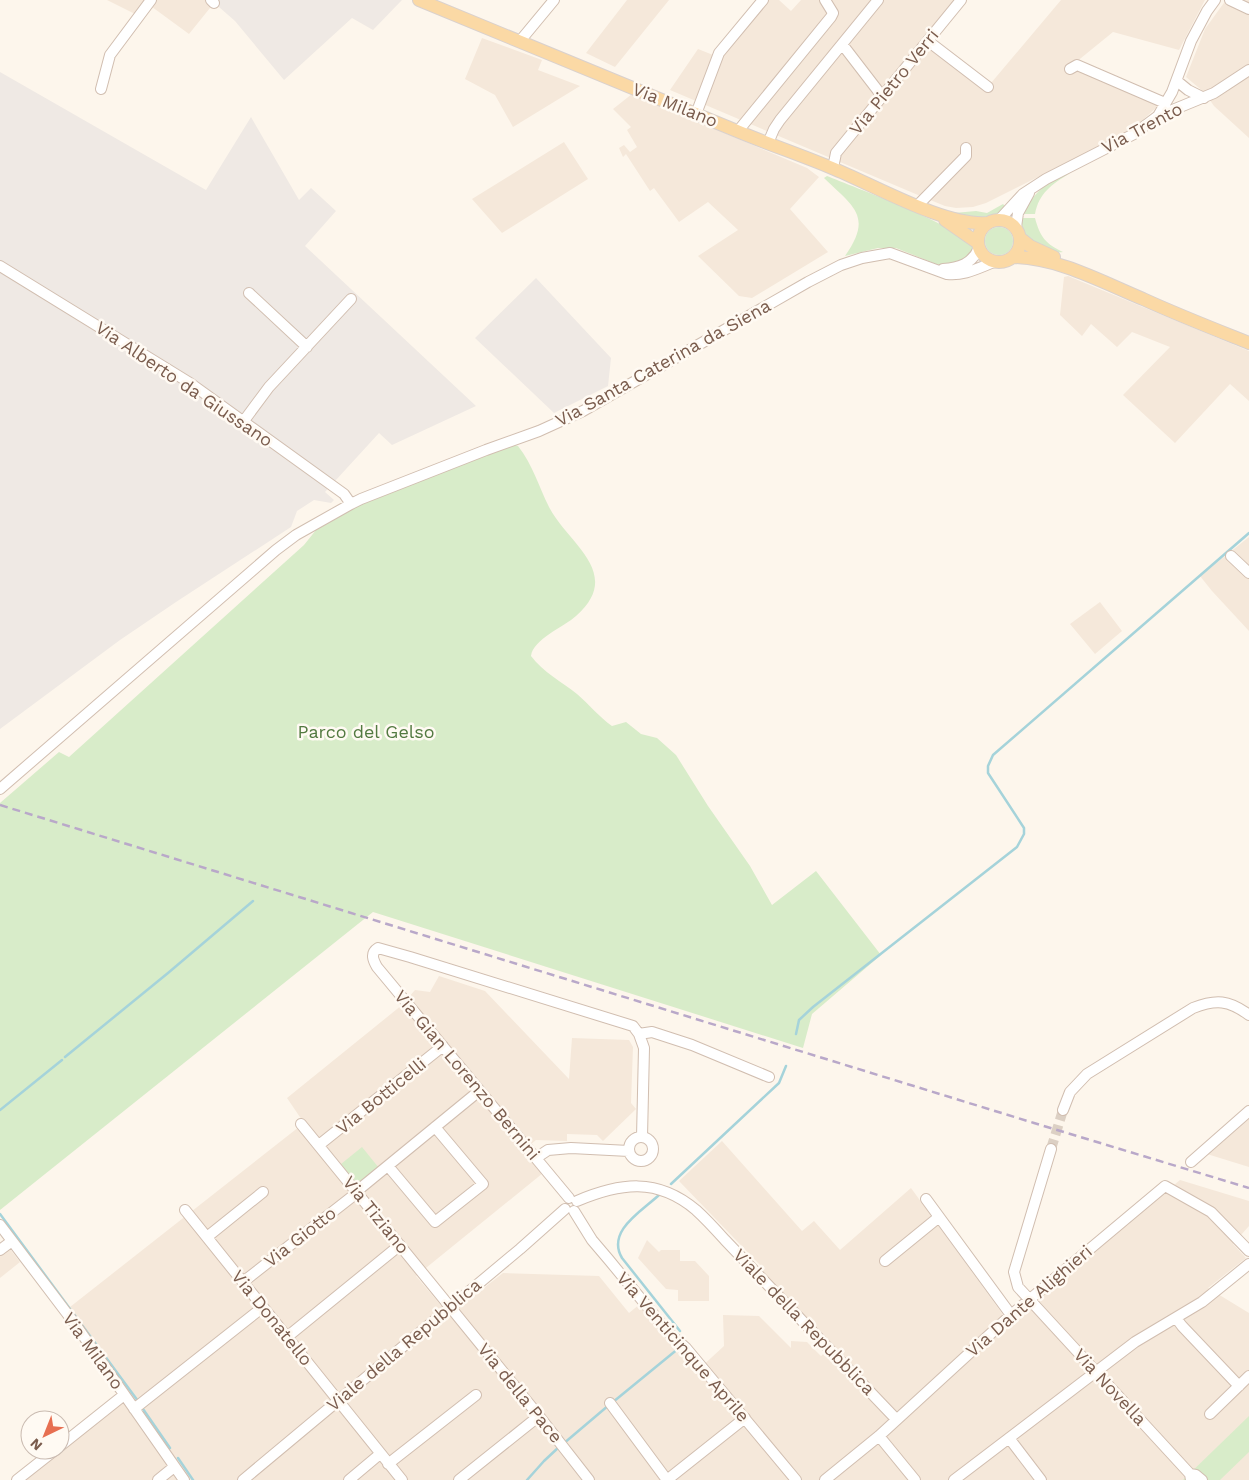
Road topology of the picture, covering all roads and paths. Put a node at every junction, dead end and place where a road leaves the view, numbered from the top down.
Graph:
1 (151, 0) edge
2 (419, 0) edge
3 (554, 0) edge
4 (763, 0) edge
5 (826, 0) edge
6 (878, 0) edge
7 (961, 0) edge
8 (1215, 0) edge
9 (1230, 0) edge
10 (1249, 9) edge
11 (520, 41) junction
12 (928, 41) junction
13 (842, 44) junction
14 (1070, 69) dead end
15 (1249, 70) edge
16 (1176, 81) junction
17 (988, 86) dead end
18 (101, 89) dead end
19 (1172, 92) junction
20 (882, 96) junction
21 (1204, 98) junction
22 (1165, 103) junction
23 (1186, 103) junction
24 (696, 114) junction
25 (1158, 116) junction
26 (738, 131) junction
27 (768, 143) junction
28 (966, 148) dead end
29 (833, 168) junction
30 (1034, 186) junction
31 (918, 205) junction
32 (930, 211) junction
33 (993, 221) junction
34 (1018, 232) junction
35 (978, 246) junction
36 (1014, 257) junction
37 (994, 262) junction
38 (0, 266) edge
39 (934, 270) junction
40 (1080, 272) junction
41 (249, 293) dead end
42 (351, 300) dead end
43 (1249, 343) edge
44 (306, 347) junction
45 (244, 422) junction
46 (351, 504) junction
47 (1231, 556) dead end
48 (1249, 573) edge
49 (0, 789) edge
50 (1249, 1015) edge
51 (639, 1034) junction
52 (443, 1046) junction
53 (768, 1077) dead end
54 (473, 1096) dead end
55 (1063, 1110) tunnel mouth
56 (1247, 1114) edge
57 (301, 1124) dead end
58 (435, 1127) junction
59 (642, 1137) junction
60 (319, 1145) junction
61 (1051, 1149) tunnel mouth
62 (629, 1151) junction
63 (536, 1158) junction
64 (1191, 1162) dead end
65 (388, 1166) junction
66 (263, 1192) dead end
67 (357, 1192) junction
68 (926, 1199) dead end
69 (571, 1205) junction
70 (185, 1210) dead end
71 (939, 1217) junction
72 (0, 1225) edge
73 (207, 1237) junction
74 (12, 1241) junction
75 (400, 1245) junction
76 (0, 1250) edge
77 (1249, 1251) edge
78 (885, 1261) dead end
79 (1249, 1264) edge
80 (242, 1282) junction
81 (1030, 1300) junction
82 (262, 1307) junction
83 (450, 1307) junction
84 (1011, 1315) junction
85 (1176, 1318) junction
86 (287, 1337) junction
87 (1097, 1372) junction
88 (1249, 1376) edge
89 (1239, 1386) junction
90 (476, 1394) dead end
91 (124, 1395) junction
92 (338, 1400) junction
93 (611, 1404) dead end
94 (134, 1409) junction
95 (1210, 1414) dead end
96 (539, 1416) junction
97 (745, 1418) junction
98 (896, 1419) junction
99 (879, 1436) junction
100 (70, 1438) edge
101 (1009, 1438) junction
102 (380, 1454) junction
103 (42, 1460) edge
104 (388, 1464) junction
105 (174, 1467) junction
106 (1191, 1477) edge
107 (17, 1480) edge
108 (158, 1480) edge
109 (184, 1480) edge
110 (243, 1480) edge
111 (350, 1480) edge
112 (402, 1480) edge
113 (459, 1480) edge
114 (589, 1480) edge
115 (667, 1480) edge
116 (796, 1480) edge
117 (825, 1480) edge
118 (915, 1480) edge
119 (954, 1480) edge
120 (1041, 1480) edge
121 (1202, 1480) edge

1 - 18 street
2 - 11 main road, Via Milano
3 - 11 street
4 - 24 street
5 - 26 street
6 - 13 street
7 - 12 street, Via Pietro Verri
8 - 16 street
9 - 10 street
11 - 24 main road, Via Milano
12 - 17 street
12 - 20 street, Via Pietro Verri
13 - 20 street
13 - 27 street
14 - 22 street
15 - 21 street, Via Trento
16 - 19 street
16 - 21 street
19 - 22 street
19 - 23 street
20 - 29 street, Via Pietro Verri
21 - 23 street, Via Trento
22 - 25 street
23 - 25 street, Via Trento
24 - 26 main road, Via Milano
25 - 30 street, Via Trento
26 - 27 main road, Via Milano
27 - 29 main road, Via Milano
28 - 31 street
29 - 31 main road, Via Milano
30 - 33 street, Via Trento
30 - 34 street, Via Trento
31 - 32 main road, Via Milano
32 - 33 main road
32 - 35 main road
33 - 34 main road
33 - 35 main road
34 - 36 main road
34 - 40 main road
35 - 37 main road
35 - 39 street, Via Santa Caterina da Siena
36 - 37 main road
36 - 40 main road
37 - 39 street, Via Santa Caterina da Siena
38 - 45 street, Via Alberto da Giussano
39 - 46 street, Via Santa Caterina da Siena
40 - 43 main road
41 - 44 street
42 - 44 street
44 - 45 street
45 - 46 street, Via Alberto da Giussano
46 - 49 street
47 - 48 street
50 - 55 street
51 - 52 street, Via Gian Lorenzo Bernini
51 - 53 street
51 - 59 street
52 - 60 street, Via Botticelli
52 - 63 street, Via Gian Lorenzo Bernini
54 - 58 street, Via Giotto
56 - 64 street
57 - 60 street, Via Tiziano
58 - 65 street, Via Giotto
58 - 65 street
59 - 62 street
59 - 62 street
60 - 67 street, Via Tiziano
61 - 81 street, Via Novella
62 - 63 street
63 - 69 street, Via Gian Lorenzo Bernini
65 - 67 street, Via Giotto
66 - 73 street
67 - 75 street, Via Tiziano
67 - 80 street, Via Giotto
68 - 71 street
69 - 83 street, Viale della Repubblica
69 - 97 street, Via Venticinque Aprile
69 - 98 street, Viale della Repubblica
70 - 73 street, Via Donatello
71 - 78 street
71 - 84 street
72 - 74 street, Via Milano
73 - 80 street, Via Donatello
74 - 76 street
74 - 91 street, Via Milano
75 - 83 street, Via Tiziano
75 - 86 street
77 - 81 street, Via Dante Alighieri
79 - 85 street
80 - 82 street, Via Donatello
81 - 84 street, Via Dante Alighieri
81 - 87 street, Via Novella
82 - 86 street, Via Donatello
82 - 94 street
83 - 92 street, Viale della Repubblica
83 - 96 street, Via della Pace
84 - 98 street, Via Dante Alighieri
85 - 87 street
85 - 89 street
86 - 92 street, Via Donatello
87 - 101 street
87 - 106 street, Via Novella
88 - 89 street
89 - 95 street
90 - 104 street
91 - 94 street, Via Milano
91 - 100 street
92 - 102 street, Via Donatello
92 - 110 street, Viale della Repubblica
93 - 115 street
94 - 105 street, Via Milano
96 - 113 street
96 - 114 street, Via della Pace
97 - 115 street
97 - 116 street, Via Venticinque Aprile
98 - 99 street, Via Dante Alighieri
99 - 117 street, Via Dante Alighieri
99 - 118 street
101 - 119 street
101 - 120 street
102 - 104 street, Via Donatello
102 - 111 street
103 - 107 street
104 - 112 street, Via Donatello
105 - 108 street
105 - 109 street, Via Milano
106 - 121 street, Via Novella

